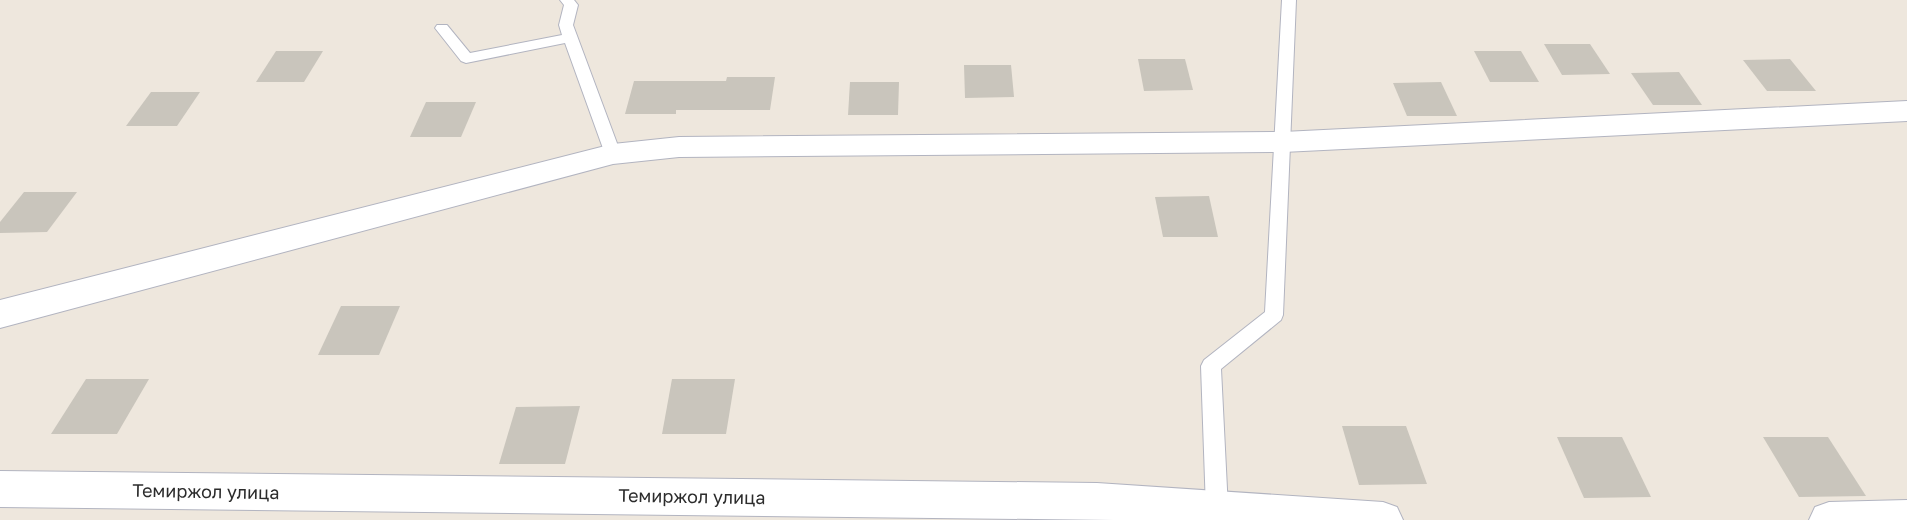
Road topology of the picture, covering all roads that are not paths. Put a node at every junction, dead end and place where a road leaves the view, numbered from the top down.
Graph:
1 (567, 0) edge
2 (1289, 0) edge
3 (442, 28) dead end
4 (570, 38) junction
5 (1907, 111) edge
6 (1283, 142) junction
7 (613, 154) junction
8 (0, 314) edge
9 (0, 489) edge
10 (1217, 509) junction
11 (1907, 518) edge
12 (1383, 520) edge
13 (1829, 520) edge

1 - 4 lane
2 - 6 lane
3 - 4 lane
4 - 7 lane
5 - 6 street
6 - 7 street
6 - 10 lane
7 - 8 street
9 - 10 street, Темиржол улица
10 - 12 street, Темиржол улица
11 - 13 street

